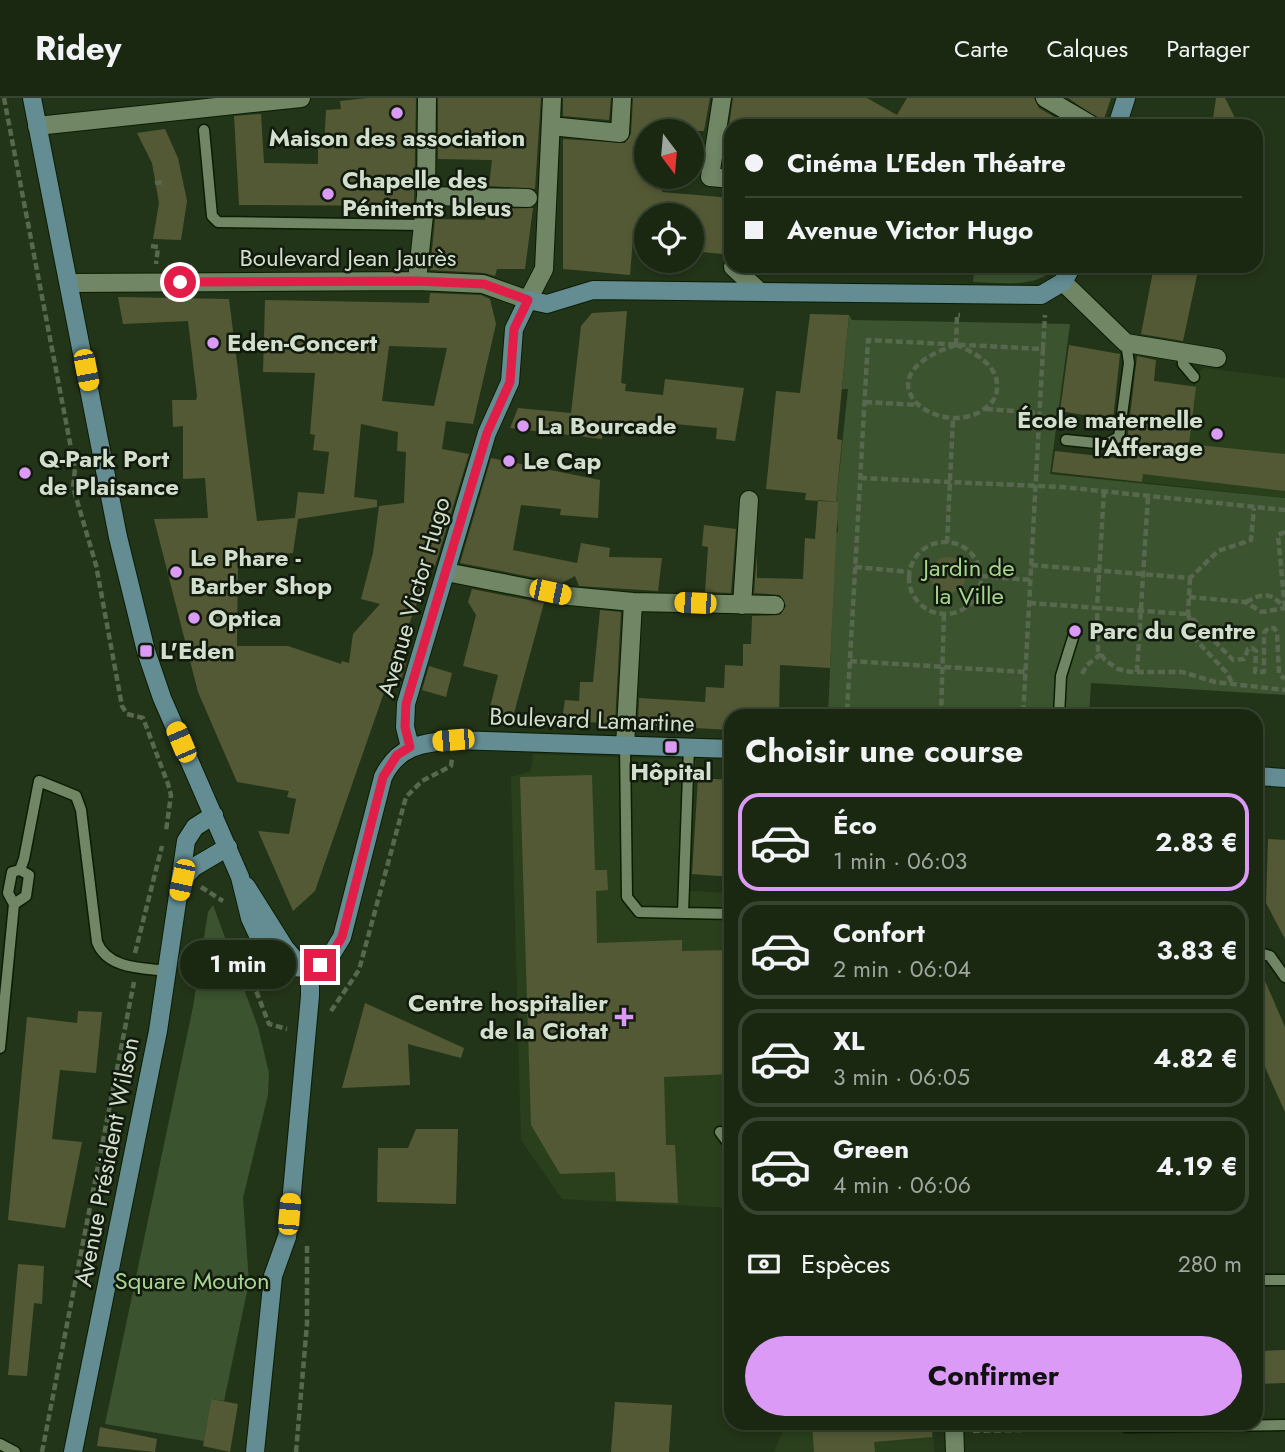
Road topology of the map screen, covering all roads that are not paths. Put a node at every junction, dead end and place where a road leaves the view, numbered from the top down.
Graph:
1 (32, 98) edge
2 (301, 98) edge
3 (427, 98) edge
4 (552, 98) edge
5 (622, 98) edge
6 (722, 98) edge
7 (1045, 98) edge
8 (1125, 98) edge
9 (1081, 119) edge
10 (1119, 119) edge
11 (37, 126) junction
12 (551, 126) junction
13 (204, 130) dead end
14 (724, 178) edge
15 (426, 196) junction
16 (528, 198) dead end
17 (422, 225) junction
18 (740, 273) edge
19 (1068, 273) edge
20 (1070, 273) edge
21 (416, 281) junction
22 (69, 283) junction
23 (760, 291) junction
24 (528, 300) junction
25 (1126, 344) junction
26 (1182, 354) junction
27 (1217, 358) dead end
28 (1194, 377) dead end
29 (1066, 440) dead end
30 (749, 500) dead end
31 (446, 572) junction
32 (634, 602) junction
33 (742, 605) junction
34 (775, 605) dead end
35 (1075, 631) dead end
36 (1059, 709) edge
37 (625, 746) junction
38 (410, 747) junction
39 (689, 747) junction
40 (724, 749) edge
41 (1263, 776) edge
42 (1285, 778) edge
43 (214, 816) junction
44 (228, 847) junction
45 (20, 870) junction
46 (182, 880) junction
47 (14, 904) junction
48 (683, 913) junction
49 (724, 914) edge
50 (1263, 954) edge
51 (306, 968) junction
52 (166, 971) junction
53 (1285, 977) edge
54 (0, 1048) edge
55 (720, 1132) dead end
56 (724, 1137) edge
57 (1263, 1280) edge
58 (1285, 1280) edge
59 (1263, 1425) edge
60 (1285, 1425) edge
61 (960, 1430) edge
62 (73, 1452) edge
63 (256, 1452) edge
64 (955, 1452) edge

1 - 11 street
2 - 11 street
3 - 15 street
4 - 12 street
5 - 12 street
6 - 14 street
7 - 9 street
8 - 10 street
11 - 22 street
12 - 24 street
13 - 17 lane
15 - 16 street
15 - 17 street
17 - 21 street
18 - 23 street
19 - 23 street, Boulevard Jean Jaurès
20 - 25 street
21 - 22 street, Boulevard Jean Jaurès
21 - 24 street, Boulevard Jean Jaurès
22 - 43 street
23 - 24 street, Boulevard Jean Jaurès
24 - 31 street, Avenue Victor Hugo
25 - 26 street
25 - 29 lane
26 - 27 street
26 - 28 lane
30 - 33 street
31 - 32 street
31 - 38 street, Avenue Victor Hugo
32 - 33 street
32 - 37 street
33 - 34 street
35 - 36 lane
37 - 38 street, Boulevard Lamartine
37 - 39 street, Boulevard Lamartine
37 - 48 lane
38 - 51 street
39 - 40 street, Boulevard Lamartine
39 - 48 lane
41 - 42 street
43 - 44 street
43 - 46 street, Avenue Président Wilson
44 - 46 street
44 - 51 street
45 - 47 lane
45 - 47 lane
45 - 52 lane
46 - 52 street, Avenue Président Wilson
47 - 54 lane
48 - 49 lane
50 - 53 lane
51 - 63 street
52 - 62 street, Avenue Président Wilson
55 - 56 lane
57 - 58 lane
59 - 60 lane
61 - 64 street

